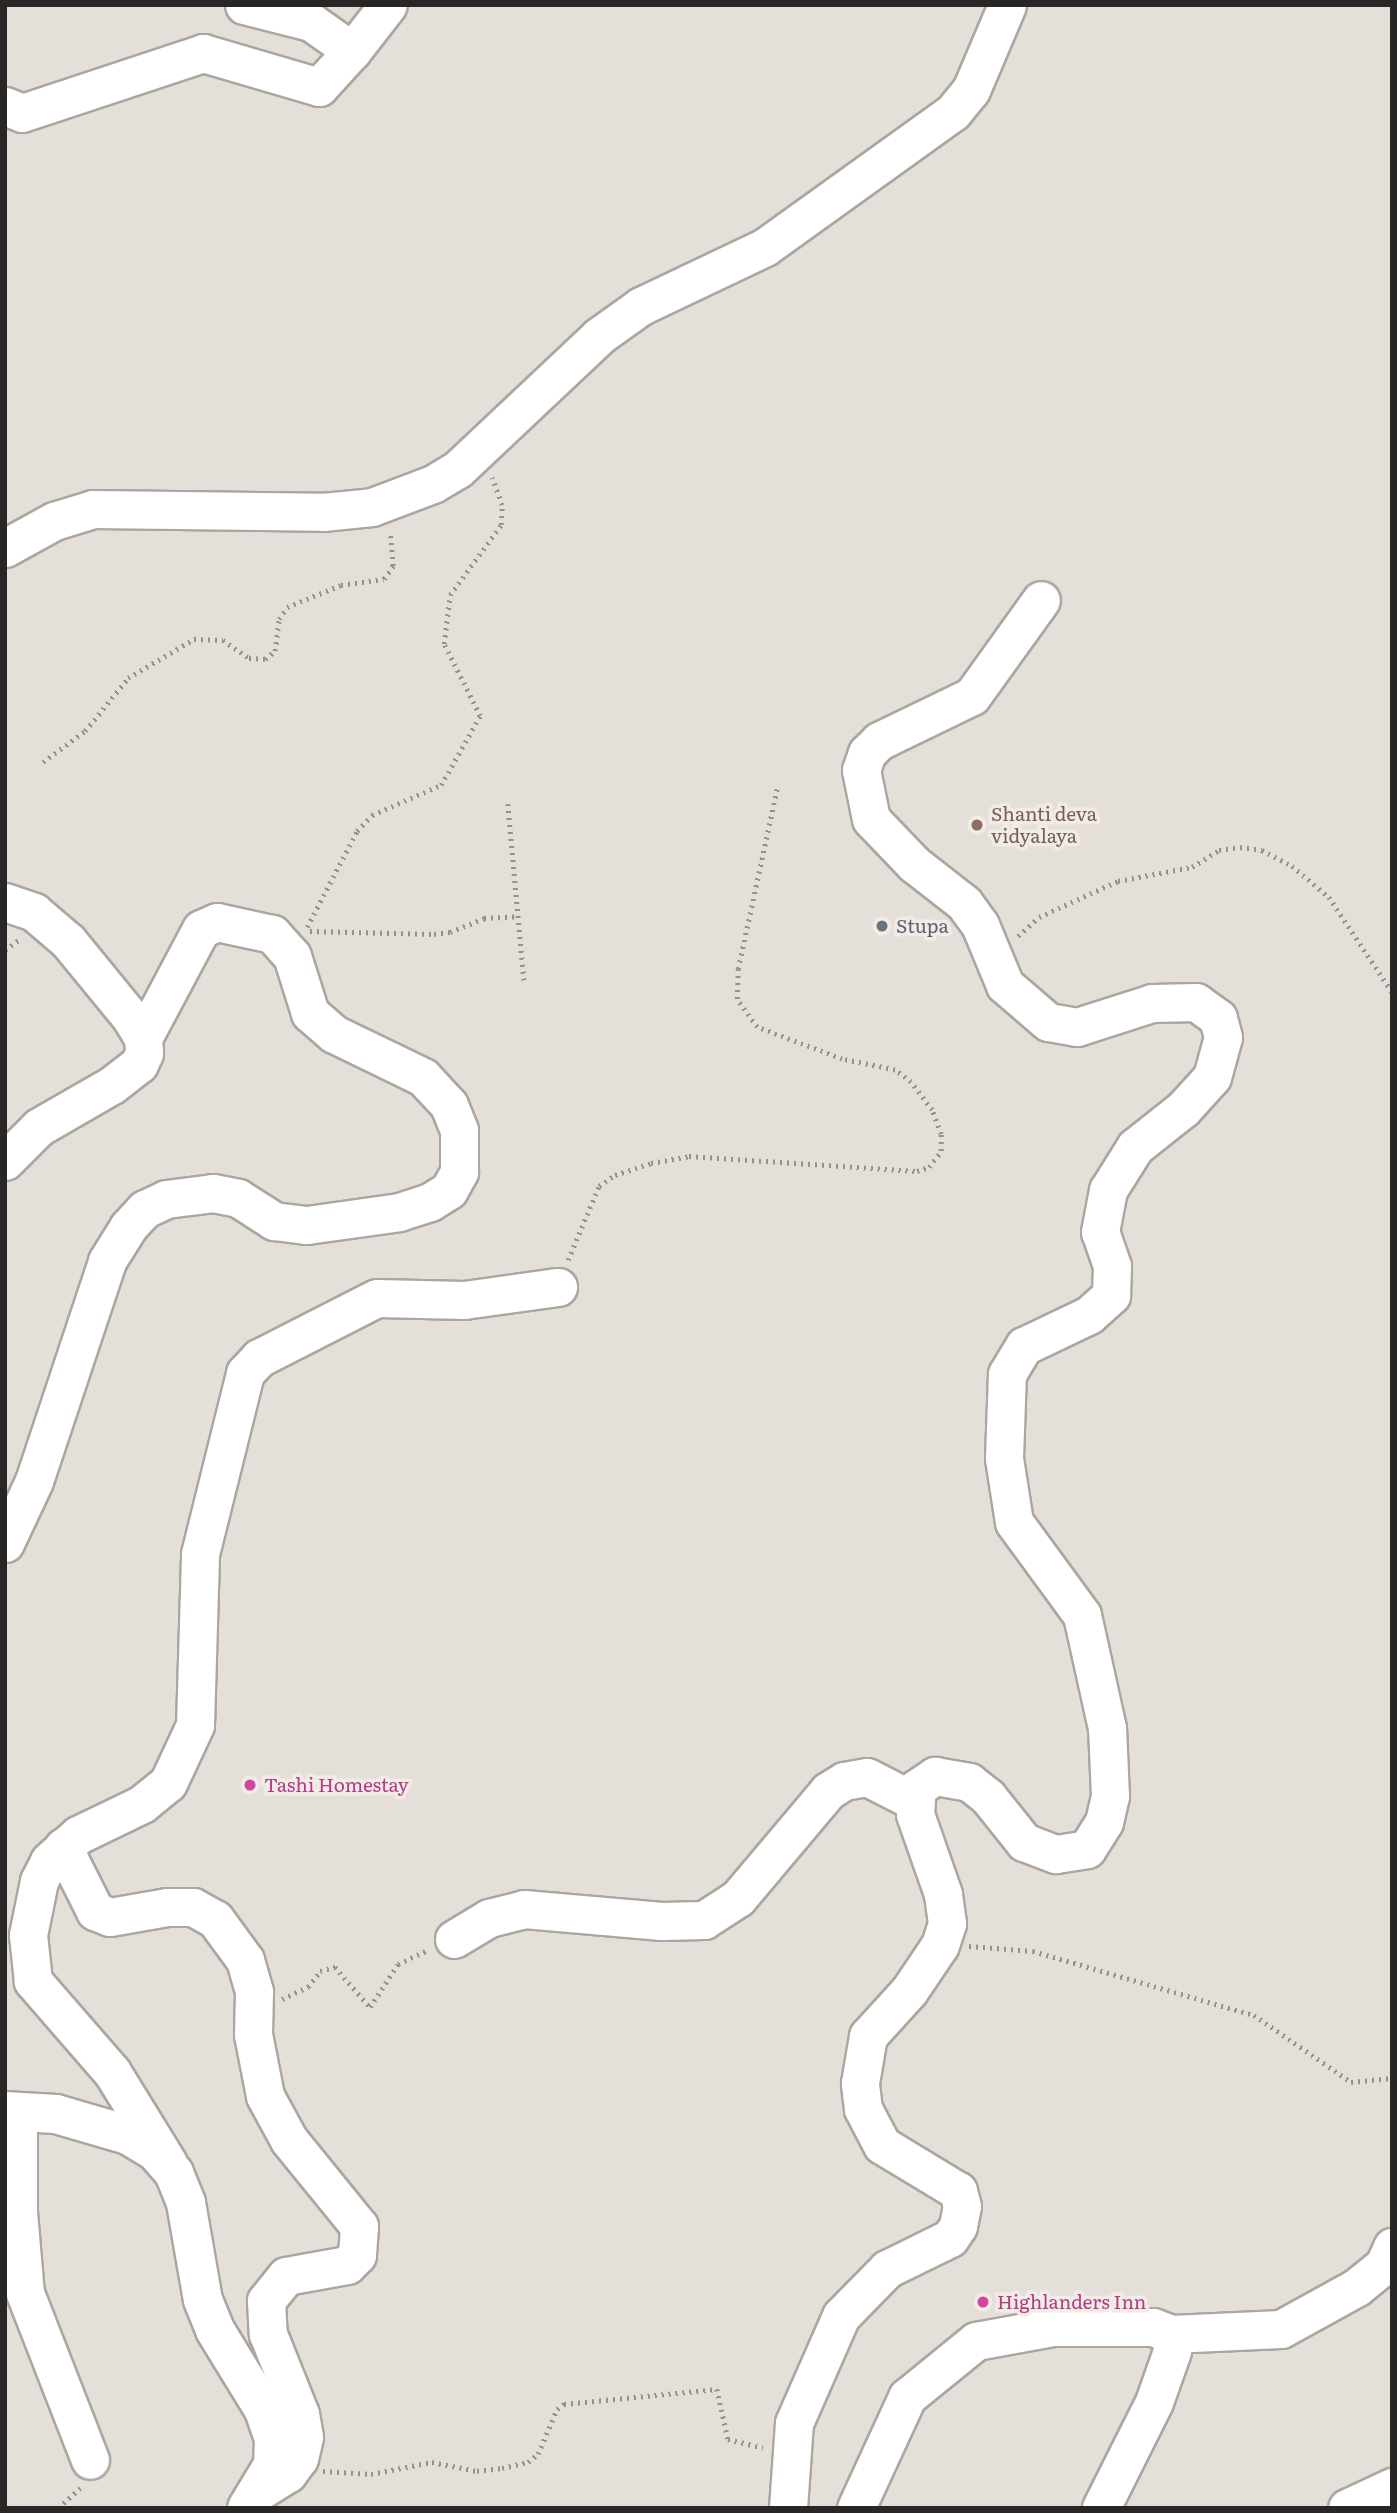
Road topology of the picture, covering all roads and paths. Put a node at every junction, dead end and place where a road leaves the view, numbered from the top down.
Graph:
1 (244, 5) edge
2 (388, 5) edge
3 (1007, 5) edge
4 (352, 51) junction
5 (5, 106) edge
6 (478, 452) junction
7 (385, 503) junction
8 (5, 548) edge
9 (1041, 600) dead end
10 (43, 762) dead end
11 (777, 788) dead end
12 (508, 804) dead end
13 (5, 902) edge
14 (518, 916) junction
15 (991, 959) junction
16 (524, 980) dead end
17 (1392, 992) edge
18 (143, 1038) junction
19 (5, 1161) edge
20 (558, 1287) joint
21 (5, 1543) edge
22 (914, 1801) junction
23 (63, 1847) junction
24 (454, 1939) joint
25 (940, 1945) junction
26 (254, 2001) junction
27 (1392, 2078) edge
28 (12, 2111) edge
29 (174, 2173) junction
30 (1392, 2247) edge
31 (1171, 2334) junction
32 (789, 2454) junction
33 (90, 2460) dead end
34 (1392, 2487) edge
35 (265, 2490) edge
36 (788, 2508) edge
37 (856, 2508) edge
38 (1101, 2508) edge
39 (1347, 2508) edge

1 - 4 street
2 - 4 street
3 - 6 street
4 - 5 street
6 - 7 street
6 - 14 path
7 - 8 street
7 - 10 path
9 - 15 street
11 - 20 path
12 - 14 path
13 - 18 street
14 - 16 path
15 - 17 path
15 - 22 street
18 - 19 street
18 - 21 street
20 - 23 street
22 - 24 street
22 - 25 street
23 - 26 street
23 - 29 street
24 - 26 path
25 - 27 path
25 - 32 street
26 - 35 street
28 - 29 highway
28 - 33 street
29 - 35 highway
30 - 31 street
31 - 37 street
31 - 38 street
32 - 35 path
32 - 36 street
34 - 39 street

